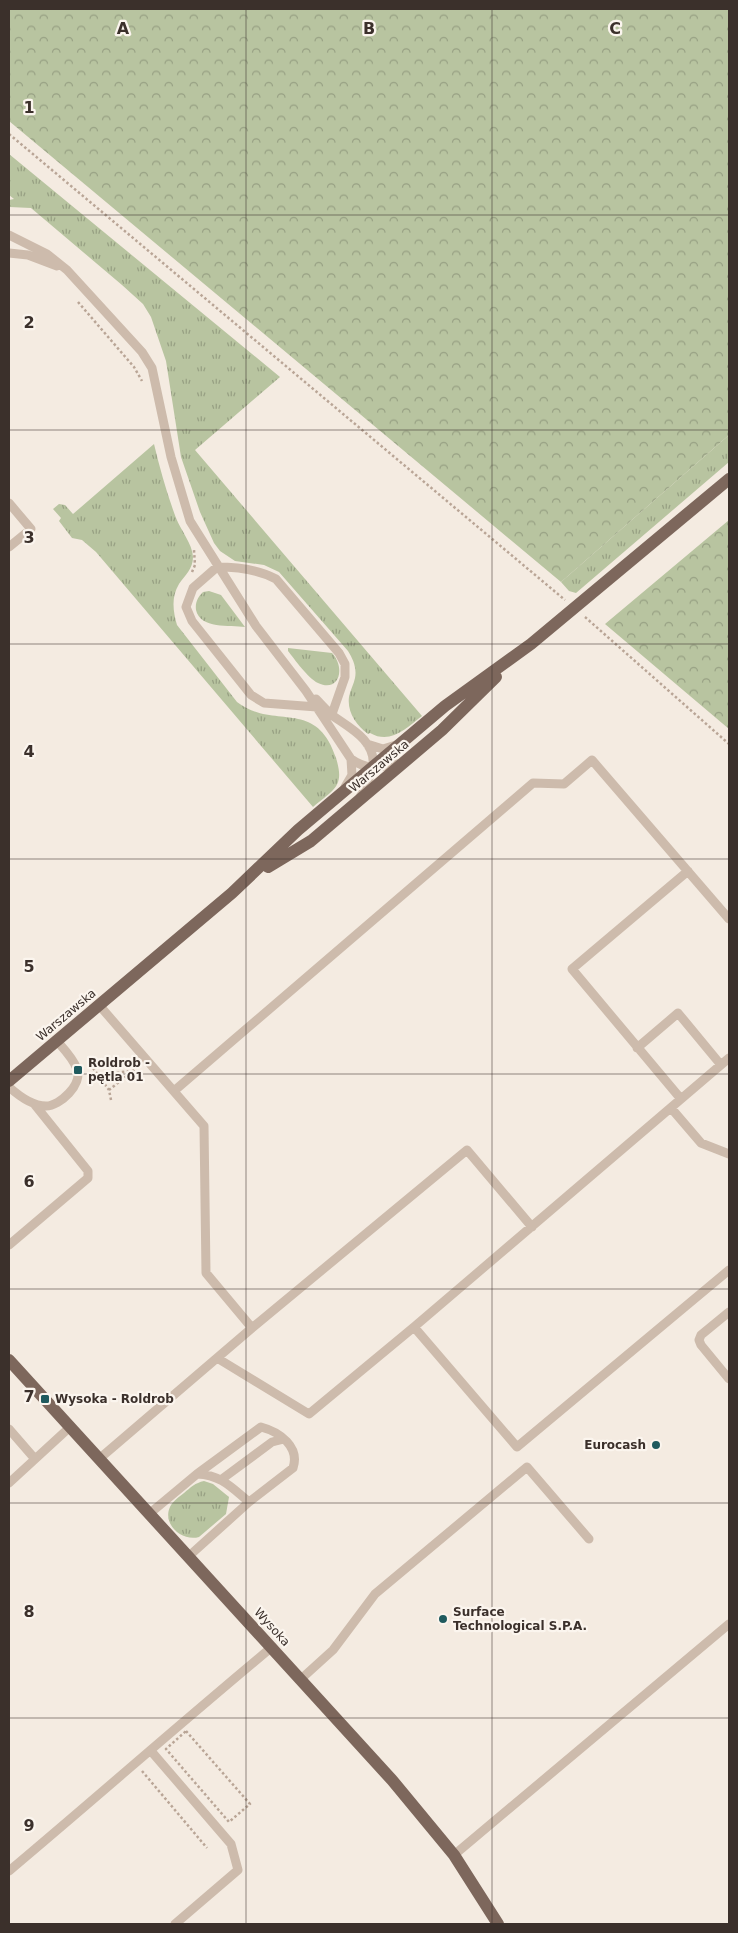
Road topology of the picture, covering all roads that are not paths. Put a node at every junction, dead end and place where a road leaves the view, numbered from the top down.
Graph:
1 (9, 235) edge
2 (9, 253) edge
3 (67, 270) junction
4 (729, 479) edge
5 (9, 503) edge
6 (9, 547) edge
7 (217, 566) junction
8 (531, 644) junction
9 (306, 691) junction
10 (317, 707) junction
11 (332, 714) junction
12 (367, 744) junction
13 (401, 744) junction
14 (351, 759) junction
15 (404, 763) junction
16 (373, 767) junction
17 (339, 796) junction
18 (358, 801) junction
19 (688, 871) junction
20 (232, 892) junction
21 (729, 919) edge
22 (99, 1005) junction
23 (57, 1040) junction
24 (637, 1048) junction
25 (729, 1058) edge
26 (721, 1065) junction
27 (9, 1081) edge
28 (9, 1088) edge
29 (174, 1091) junction
30 (681, 1099) junction
31 (35, 1104) junction
32 (671, 1108) junction
33 (729, 1154) edge
34 (532, 1227) junction
35 (9, 1245) edge
36 (729, 1270) edge
37 (729, 1312) edge
38 (414, 1327) junction
39 (252, 1328) junction
40 (217, 1358) junction
41 (9, 1360) edge
42 (729, 1379) edge
43 (70, 1427) junction
44 (9, 1429) edge
45 (284, 1439) junction
46 (35, 1459) junction
47 (99, 1459) junction
48 (197, 1474) junction
49 (222, 1480) junction
50 (9, 1483) edge
51 (249, 1502) junction
52 (150, 1514) junction
53 (589, 1539) dead end
54 (188, 1556) junction
55 (729, 1624) edge
56 (272, 1647) junction
57 (301, 1679) junction
58 (151, 1751) junction
59 (454, 1856) junction
60 (9, 1871) edge
61 (175, 1924) edge
62 (498, 1924) edge

1 - 3 lane
2 - 3 lane
3 - 7 lane
4 - 8 main road, Warszawska
5 - 6 lane
7 - 9 lane
7 - 10 lane
7 - 11 lane
8 - 13 main road, Warszawska
8 - 15 main road, Warszawska
9 - 10 lane
9 - 11 lane
10 - 14 lane
11 - 12 lane
12 - 13 lane
12 - 16 lane
13 - 16 main road, Warszawska
14 - 16 lane
14 - 17 lane
15 - 16 lane
15 - 18 main road, Warszawska
16 - 17 main road, Warszawska
16 - 18 lane
17 - 20 main road, Warszawska
18 - 20 main road, Warszawska
19 - 21 lane
19 - 24 lane
19 - 29 lane
20 - 22 main road, Warszawska
22 - 23 main road, Warszawska
22 - 29 lane
23 - 27 main road, Warszawska
23 - 31 lane
24 - 26 lane
24 - 30 lane
25 - 26 lane
26 - 30 lane
28 - 31 lane
29 - 39 lane
30 - 32 lane
31 - 35 lane
32 - 33 lane
32 - 34 lane
34 - 38 lane
34 - 39 lane
36 - 38 lane
37 - 42 lane
38 - 40 lane
39 - 40 lane
40 - 47 lane
41 - 43 main road, Wysoka
43 - 46 lane
43 - 47 main road, Wysoka
44 - 46 lane
45 - 48 lane
45 - 49 lane
45 - 51 lane
46 - 50 lane
47 - 52 main road, Wysoka
48 - 49 lane
48 - 52 lane
49 - 51 lane
51 - 54 lane
52 - 54 main road, Wysoka
53 - 57 lane
54 - 56 main road, Wysoka
55 - 59 lane
56 - 57 main road, Wysoka
56 - 58 lane
57 - 59 main road, Wysoka
58 - 60 lane
58 - 61 lane
59 - 62 main road, Wysoka

